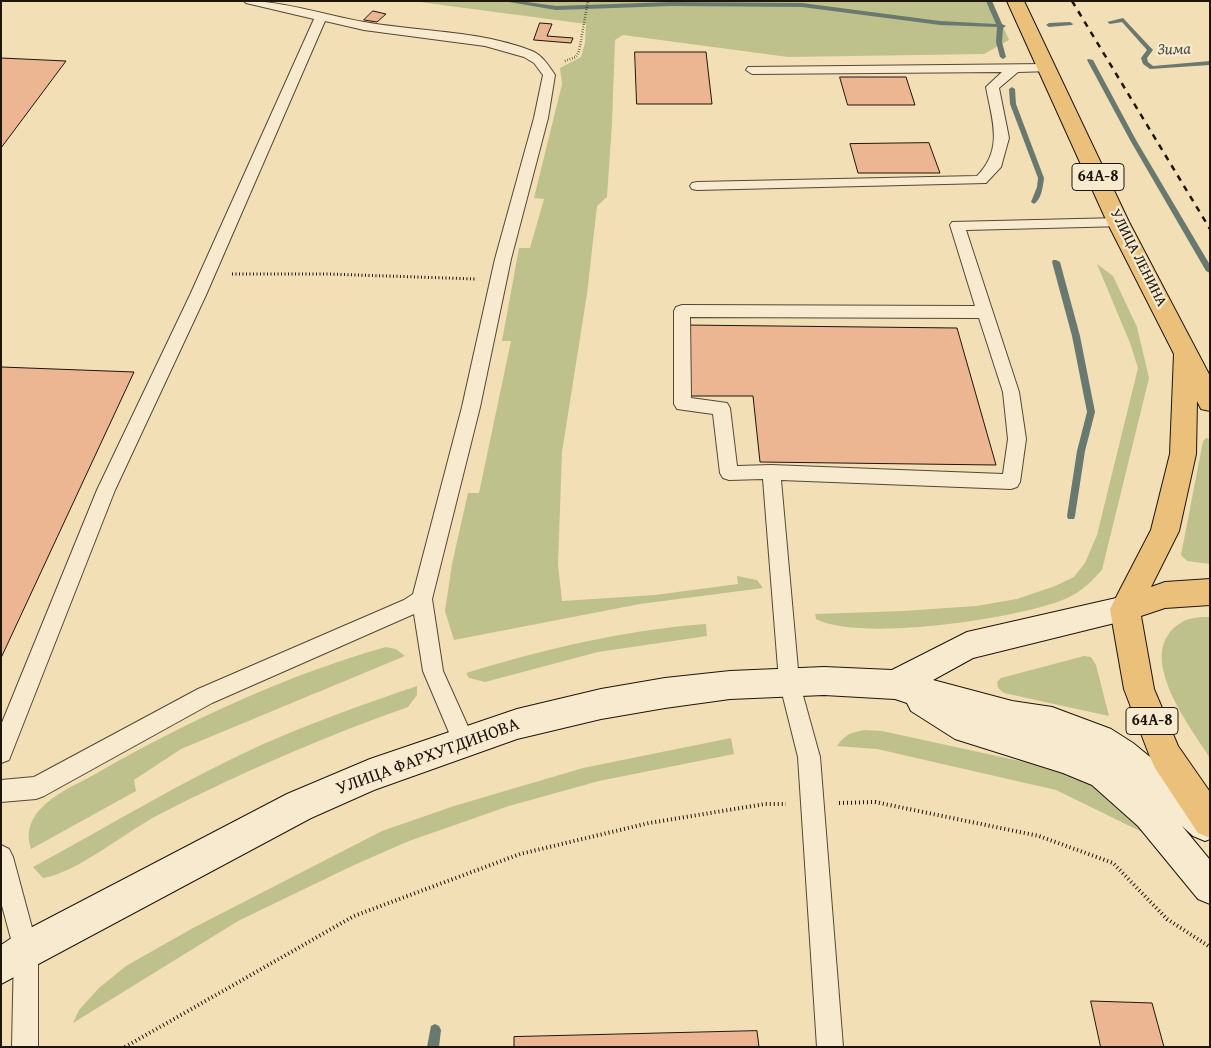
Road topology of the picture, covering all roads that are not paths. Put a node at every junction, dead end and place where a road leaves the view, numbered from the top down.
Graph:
1 (250, 1) edge
2 (1015, 1) edge
3 (321, 17) junction
4 (1015, 68) junction
5 (1047, 68) junction
6 (752, 70) dead end
7 (697, 186) dead end
8 (1119, 223) junction
9 (985, 312) junction
10 (1186, 351) junction
11 (1210, 402) edge
12 (771, 472) junction
13 (1210, 592) edge
14 (422, 599) junction
15 (1125, 609) junction
16 (789, 681) junction
17 (895, 685) junction
18 (464, 742) junction
19 (1, 752) edge
20 (1, 791) edge
21 (1210, 821) edge
22 (1210, 828) edge
23 (1, 857) edge
24 (1210, 887) edge
25 (13, 958) edge
26 (25, 1047) edge
27 (830, 1047) edge

1 - 3 lane
2 - 5 main road, УЛИЦА ЛЕНИНА / 64А-8
3 - 14 lane
3 - 19 lane
4 - 5 lane
4 - 6 lane
4 - 7 lane
5 - 8 main road, УЛИЦА ЛЕНИНА / 64А-8
8 - 9 lane
8 - 10 main road, УЛИЦА ЛЕНИНА / 64А-8
9 - 12 lane
9 - 12 lane
10 - 11 main road, УЛИЦА ЛЕНИНА / 64А-8
10 - 15 main road, УЛИЦА ЛЕНИНА / 64А-8
12 - 16 lane
13 - 15 main road
14 - 18 lane
14 - 20 lane
15 - 17 main road
15 - 21 main road, 64А-8
16 - 17 main road, УЛИЦА ФАРХУТДИНОВА
16 - 18 main road, УЛИЦА ФАРХУТДИНОВА
16 - 27 lane
17 - 22 main road, УЛИЦА ФАРХУТДИНОВА
17 - 24 main road
18 - 25 main road, УЛИЦА ФАРХУТДИНОВА
23 - 25 lane
25 - 26 lane

